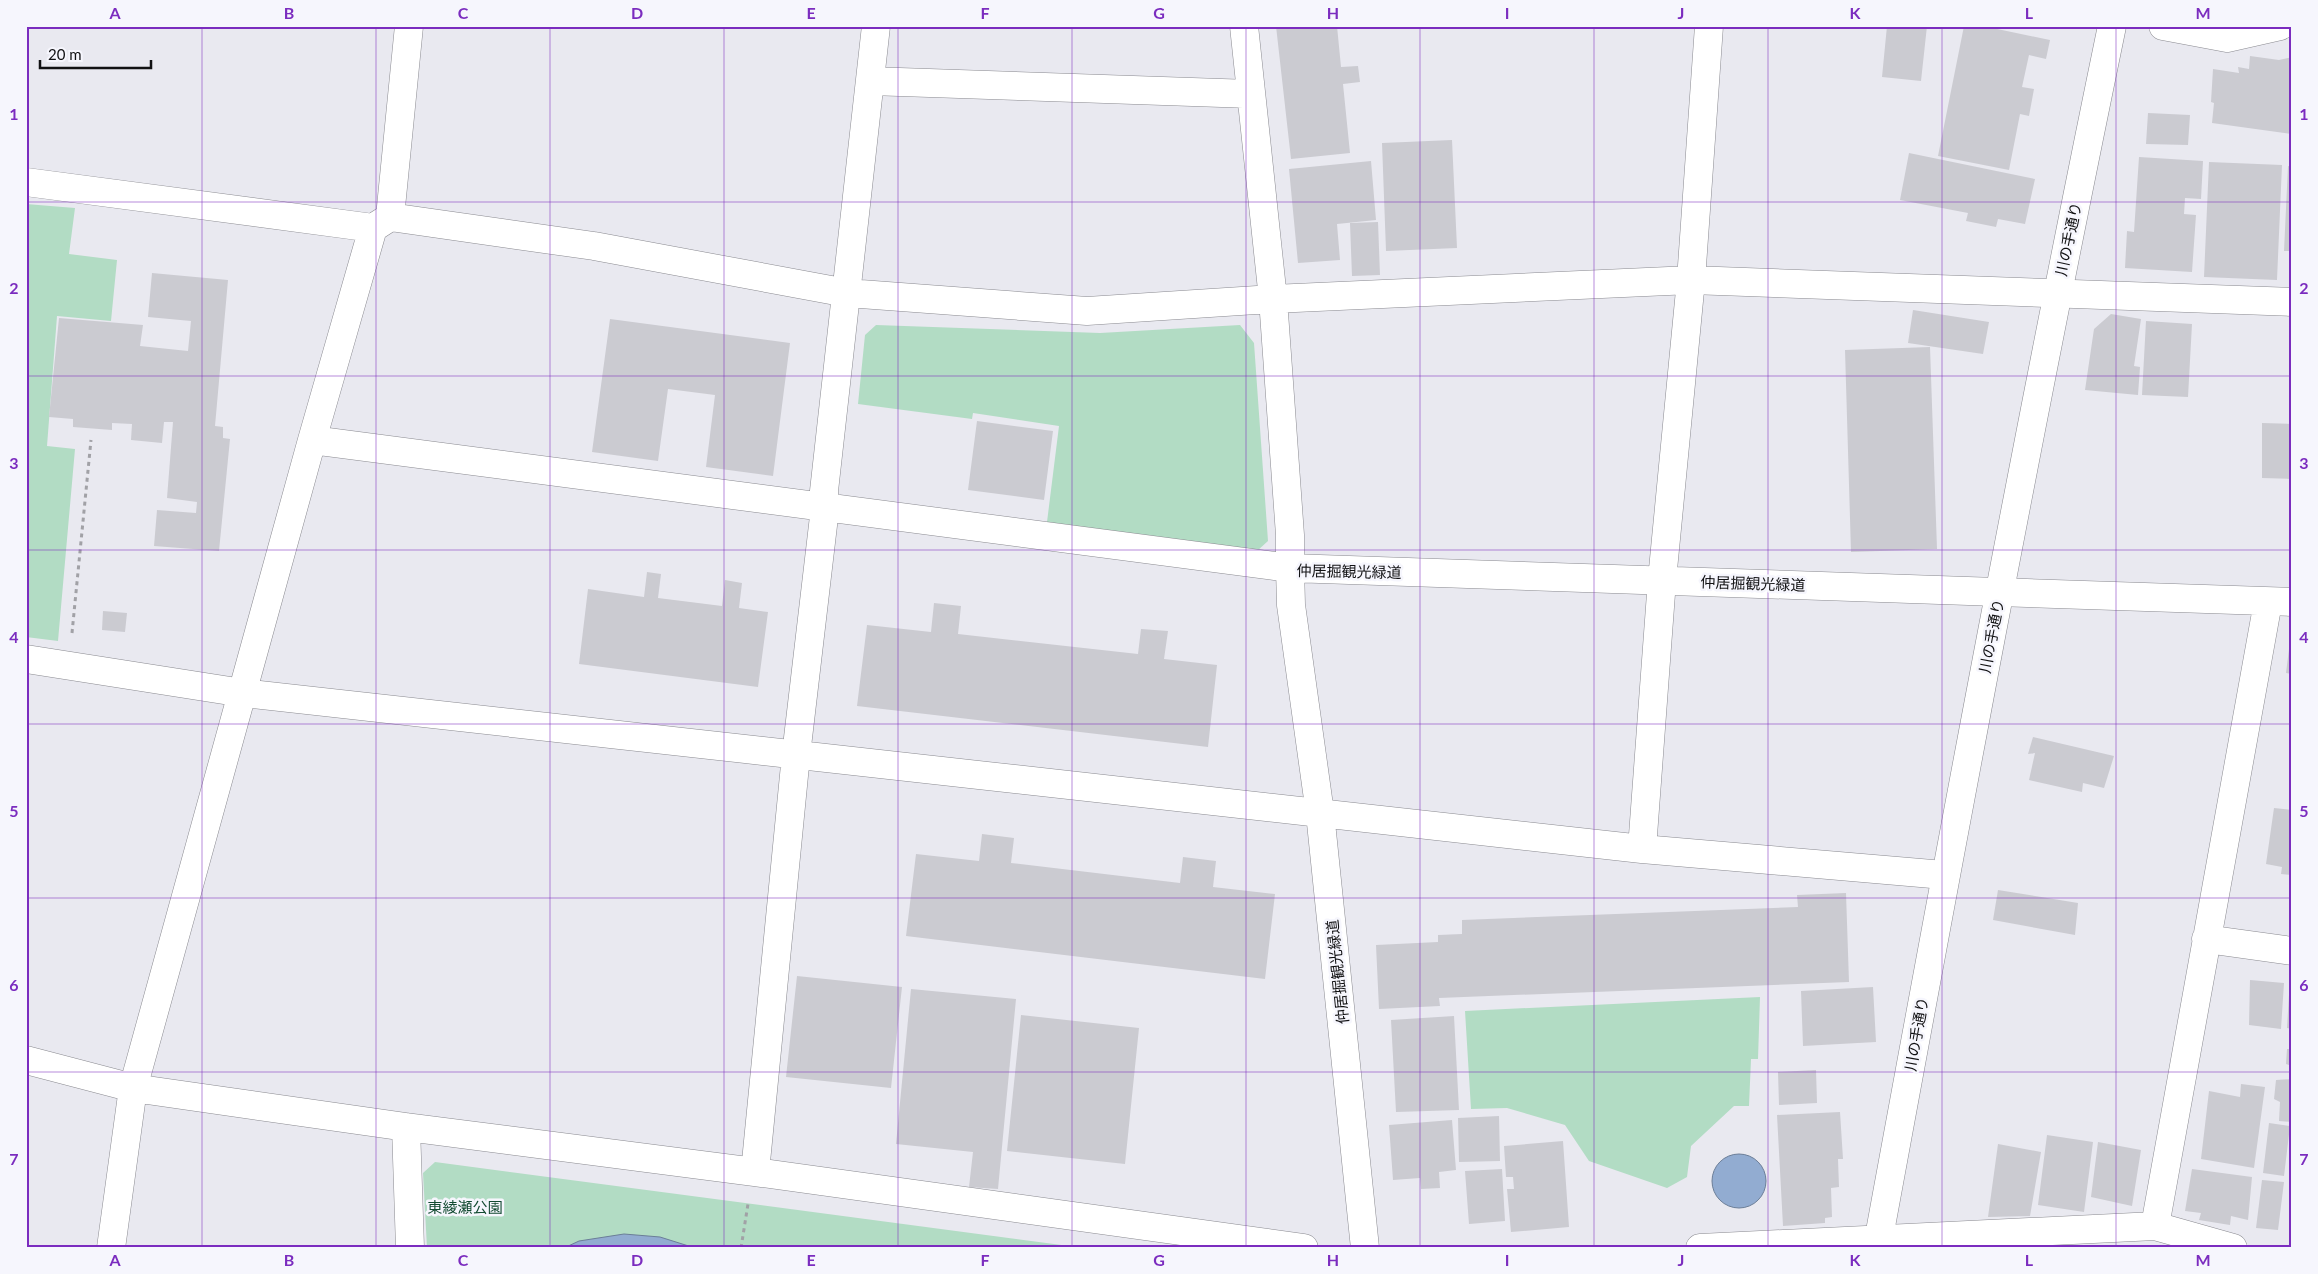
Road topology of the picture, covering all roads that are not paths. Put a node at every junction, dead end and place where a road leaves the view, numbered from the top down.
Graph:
1 (409, 26) edge
2 (876, 26) edge
3 (1244, 26) edge
4 (1709, 26) edge
5 (2112, 26) edge
6 (2163, 26) edge
7 (2280, 26) edge
8 (870, 81) junction
9 (1251, 94) junction
10 (26, 182) edge
11 (382, 223) junction
12 (1691, 280) junction
13 (847, 293) junction
14 (2056, 295) junction
15 (1273, 299) junction
16 (2292, 302) edge
17 (312, 440) junction
18 (825, 508) junction
19 (1290, 568) junction
20 (1662, 580) junction
21 (2000, 590) junction
22 (2280, 602) edge
23 (26, 659) edge
24 (243, 693) junction
25 (796, 755) junction
26 (1320, 813) junction
27 (1642, 849) junction
28 (1944, 875) junction
29 (2206, 940) junction
30 (2292, 951) edge
31 (26, 1060) edge
32 (133, 1088) junction
33 (406, 1127) junction
34 (755, 1172) junction
35 (2155, 1226) junction
36 (1878, 1244) edge
37 (112, 1248) edge
38 (410, 1248) edge
39 (1304, 1248) edge
40 (1365, 1248) edge
41 (1700, 1248) edge
42 (2233, 1248) edge

1 - 11 street
2 - 8 street
3 - 9 street
4 - 12 street
5 - 14 street, 川の手通り
6 - 7 street
8 - 9 street
8 - 13 street
9 - 15 street
10 - 11 street
11 - 13 street
11 - 17 street
12 - 14 street
12 - 15 street
12 - 20 street
13 - 15 street
13 - 18 street
14 - 16 street
14 - 21 street, 川の手通り
15 - 19 street
17 - 18 street
17 - 24 street
18 - 19 street
18 - 25 street
19 - 20 street, 仲居掘観光緑道
19 - 26 street, 仲居掘観光緑道
20 - 21 street, 仲居掘観光緑道
20 - 27 street
21 - 22 street, 仲居掘観光緑道
21 - 28 street, 川の手通り
22 - 29 street
23 - 24 street
24 - 25 street
24 - 32 street
25 - 26 street
25 - 34 street
26 - 27 street
26 - 40 street, 仲居掘観光緑道
27 - 28 street
28 - 36 street, 川の手通り
29 - 30 street
29 - 35 street
31 - 32 street
32 - 33 street
32 - 37 street
33 - 34 street
33 - 38 street
34 - 39 street
35 - 36 street
35 - 42 street
36 - 41 street

